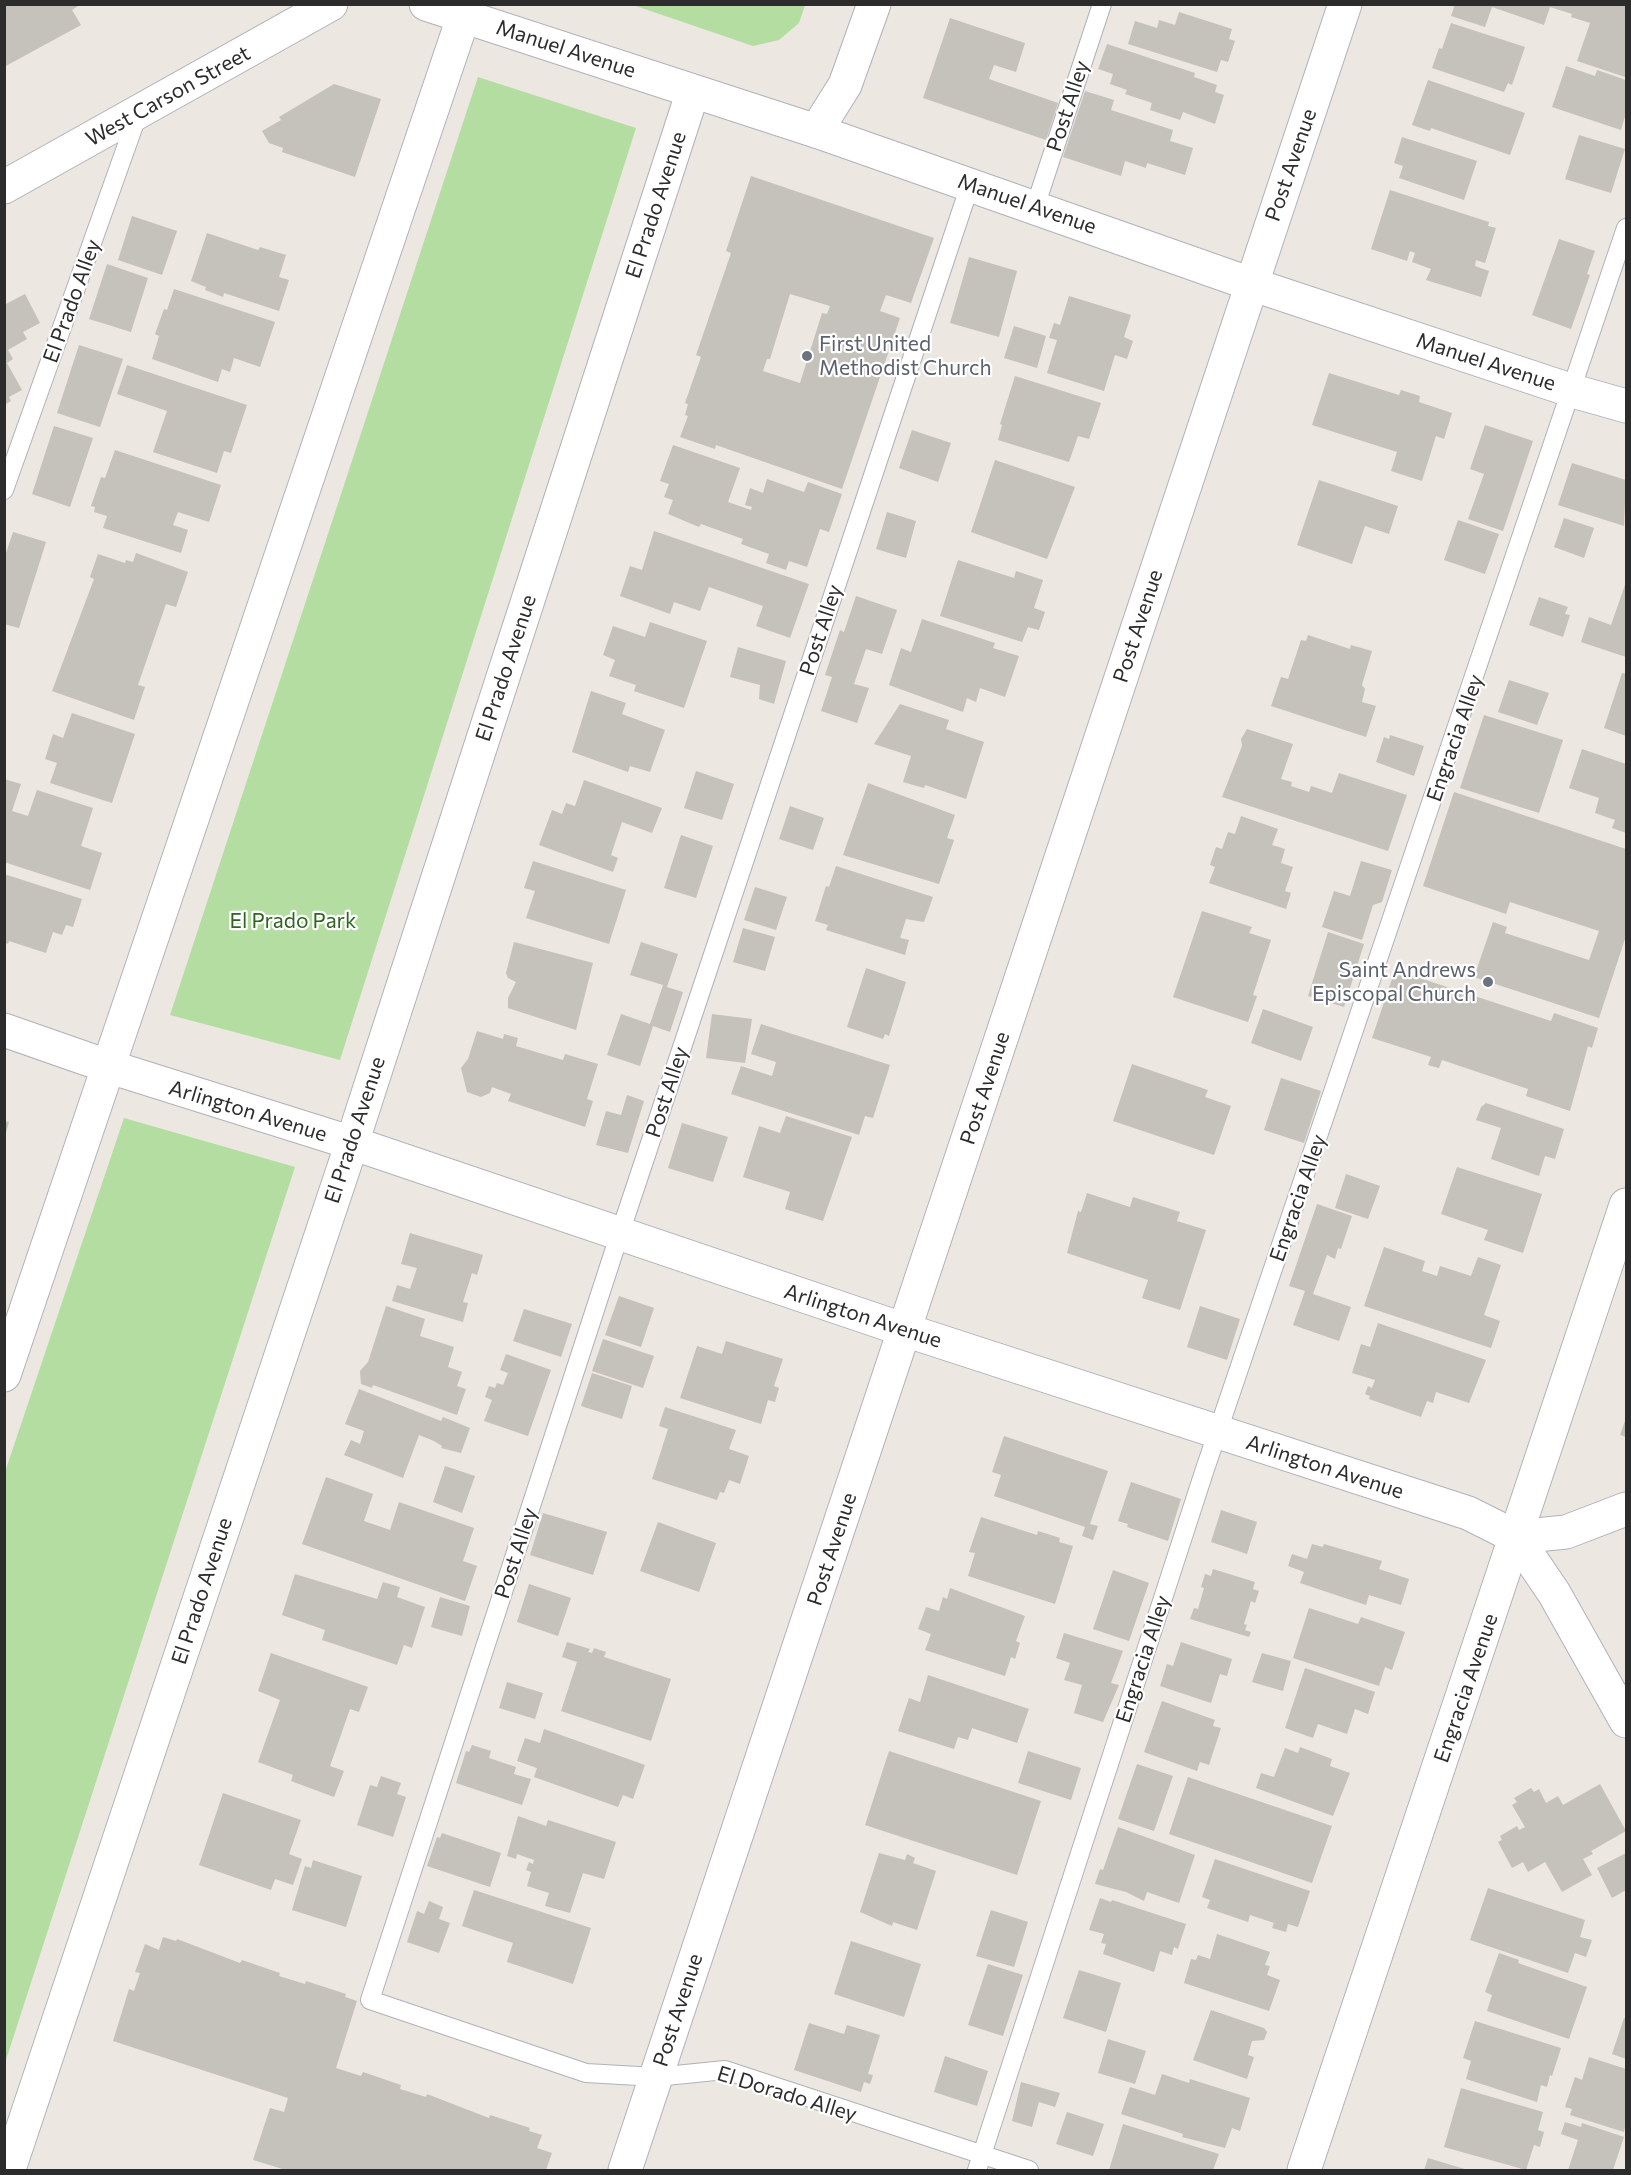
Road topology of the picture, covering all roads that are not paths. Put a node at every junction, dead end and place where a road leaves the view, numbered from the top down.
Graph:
1 (426, 4) edge
2 (874, 4) edge
3 (1102, 4) edge
4 (1345, 4) edge
5 (320, 7) edge
6 (464, 15) junction
7 (693, 91) junction
8 (139, 112) junction
9 (816, 131) junction
10 (970, 185) junction
11 (4, 187) edge
12 (1035, 207) junction
13 (1626, 228) edge
14 (1251, 284) junction
15 (1573, 391) junction
16 (1626, 406) edge
17 (4, 490) edge
18 (4, 1030) edge
19 (107, 1066) junction
20 (352, 1143) junction
21 (1626, 1205) edge
22 (620, 1236) junction
23 (905, 1330) junction
24 (4, 1375) edge
25 (1218, 1432) junction
26 (1626, 1509) edge
27 (1516, 1537) junction
28 (1626, 1721) edge
29 (370, 2000) joint
30 (656, 2077) junction
31 (979, 2163) edge
32 (12, 2167) edge
33 (625, 2170) edge
34 (1029, 2170) edge
35 (1304, 2170) edge

1 - 6 street, Manuel Avenue
2 - 9 street
3 - 12 lane, Post Alley
4 - 14 street, Post Avenue
5 - 8 street, West Carson Street
6 - 7 street, Manuel Avenue
6 - 19 street
7 - 9 street, Manuel Avenue
7 - 20 street, El Prado Avenue
8 - 11 street, West Carson Street
8 - 17 lane, El Prado Alley
9 - 10 street, Manuel Avenue
10 - 12 street, Manuel Avenue
10 - 22 lane, Post Alley
12 - 14 street, Manuel Avenue
13 - 15 lane, Engracia Alley
14 - 15 street, Manuel Avenue
14 - 23 street, Post Avenue
15 - 16 street, Manuel Avenue
15 - 25 lane, Engracia Alley
18 - 19 street, Arlington Avenue
19 - 20 street, Arlington Avenue
19 - 24 street
20 - 22 street, Arlington Avenue
20 - 32 street, El Prado Avenue
21 - 27 street, Engracia Avenue
22 - 23 street, Arlington Avenue
22 - 29 lane, Post Alley
23 - 25 street, Arlington Avenue
23 - 30 street, Post Avenue
25 - 27 street, Arlington Avenue
25 - 31 lane, Engracia Alley
26 - 27 street
27 - 28 street, Arlington Avenue
27 - 35 street, Engracia Avenue
29 - 30 lane, El Dorado Alley
30 - 31 lane, El Dorado Alley
30 - 33 street, Post Avenue
31 - 34 lane, El Dorado Alley

